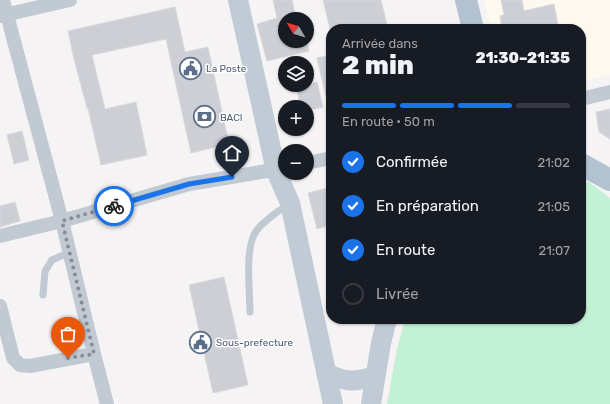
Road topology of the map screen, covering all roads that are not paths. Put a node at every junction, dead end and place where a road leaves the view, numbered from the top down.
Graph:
1 (3, 0) edge
2 (70, 0) edge
3 (238, 0) edge
4 (466, 0) edge
5 (3, 15) edge
6 (472, 24) edge
7 (610, 92) edge
8 (586, 98) edge
9 (278, 158) edge
10 (326, 159) edge
11 (314, 162) edge
12 (586, 167) edge
13 (278, 170) edge
14 (284, 180) edge
15 (610, 180) edge
16 (290, 203) junction
17 (62, 221) junction
18 (0, 236) edge
19 (70, 252) junction
20 (43, 295) dead end
21 (0, 306) edge
22 (250, 312) dead end
23 (386, 324) edge
24 (94, 354) junction
25 (326, 373) junction
26 (375, 376) junction
27 (107, 404) edge
28 (333, 404) edge
29 (371, 404) edge

1 - 5 street
2 - 5 street
3 - 9 street
4 - 6 main road
5 - 17 street
7 - 8 street
10 - 11 street
12 - 15 main road
13 - 17 street
14 - 16 street
16 - 22 lane
16 - 25 street
17 - 18 street
17 - 19 street
19 - 20 lane
19 - 24 street
21 - 24 street
23 - 26 street
24 - 27 street
25 - 26 street
25 - 28 street
26 - 29 street

